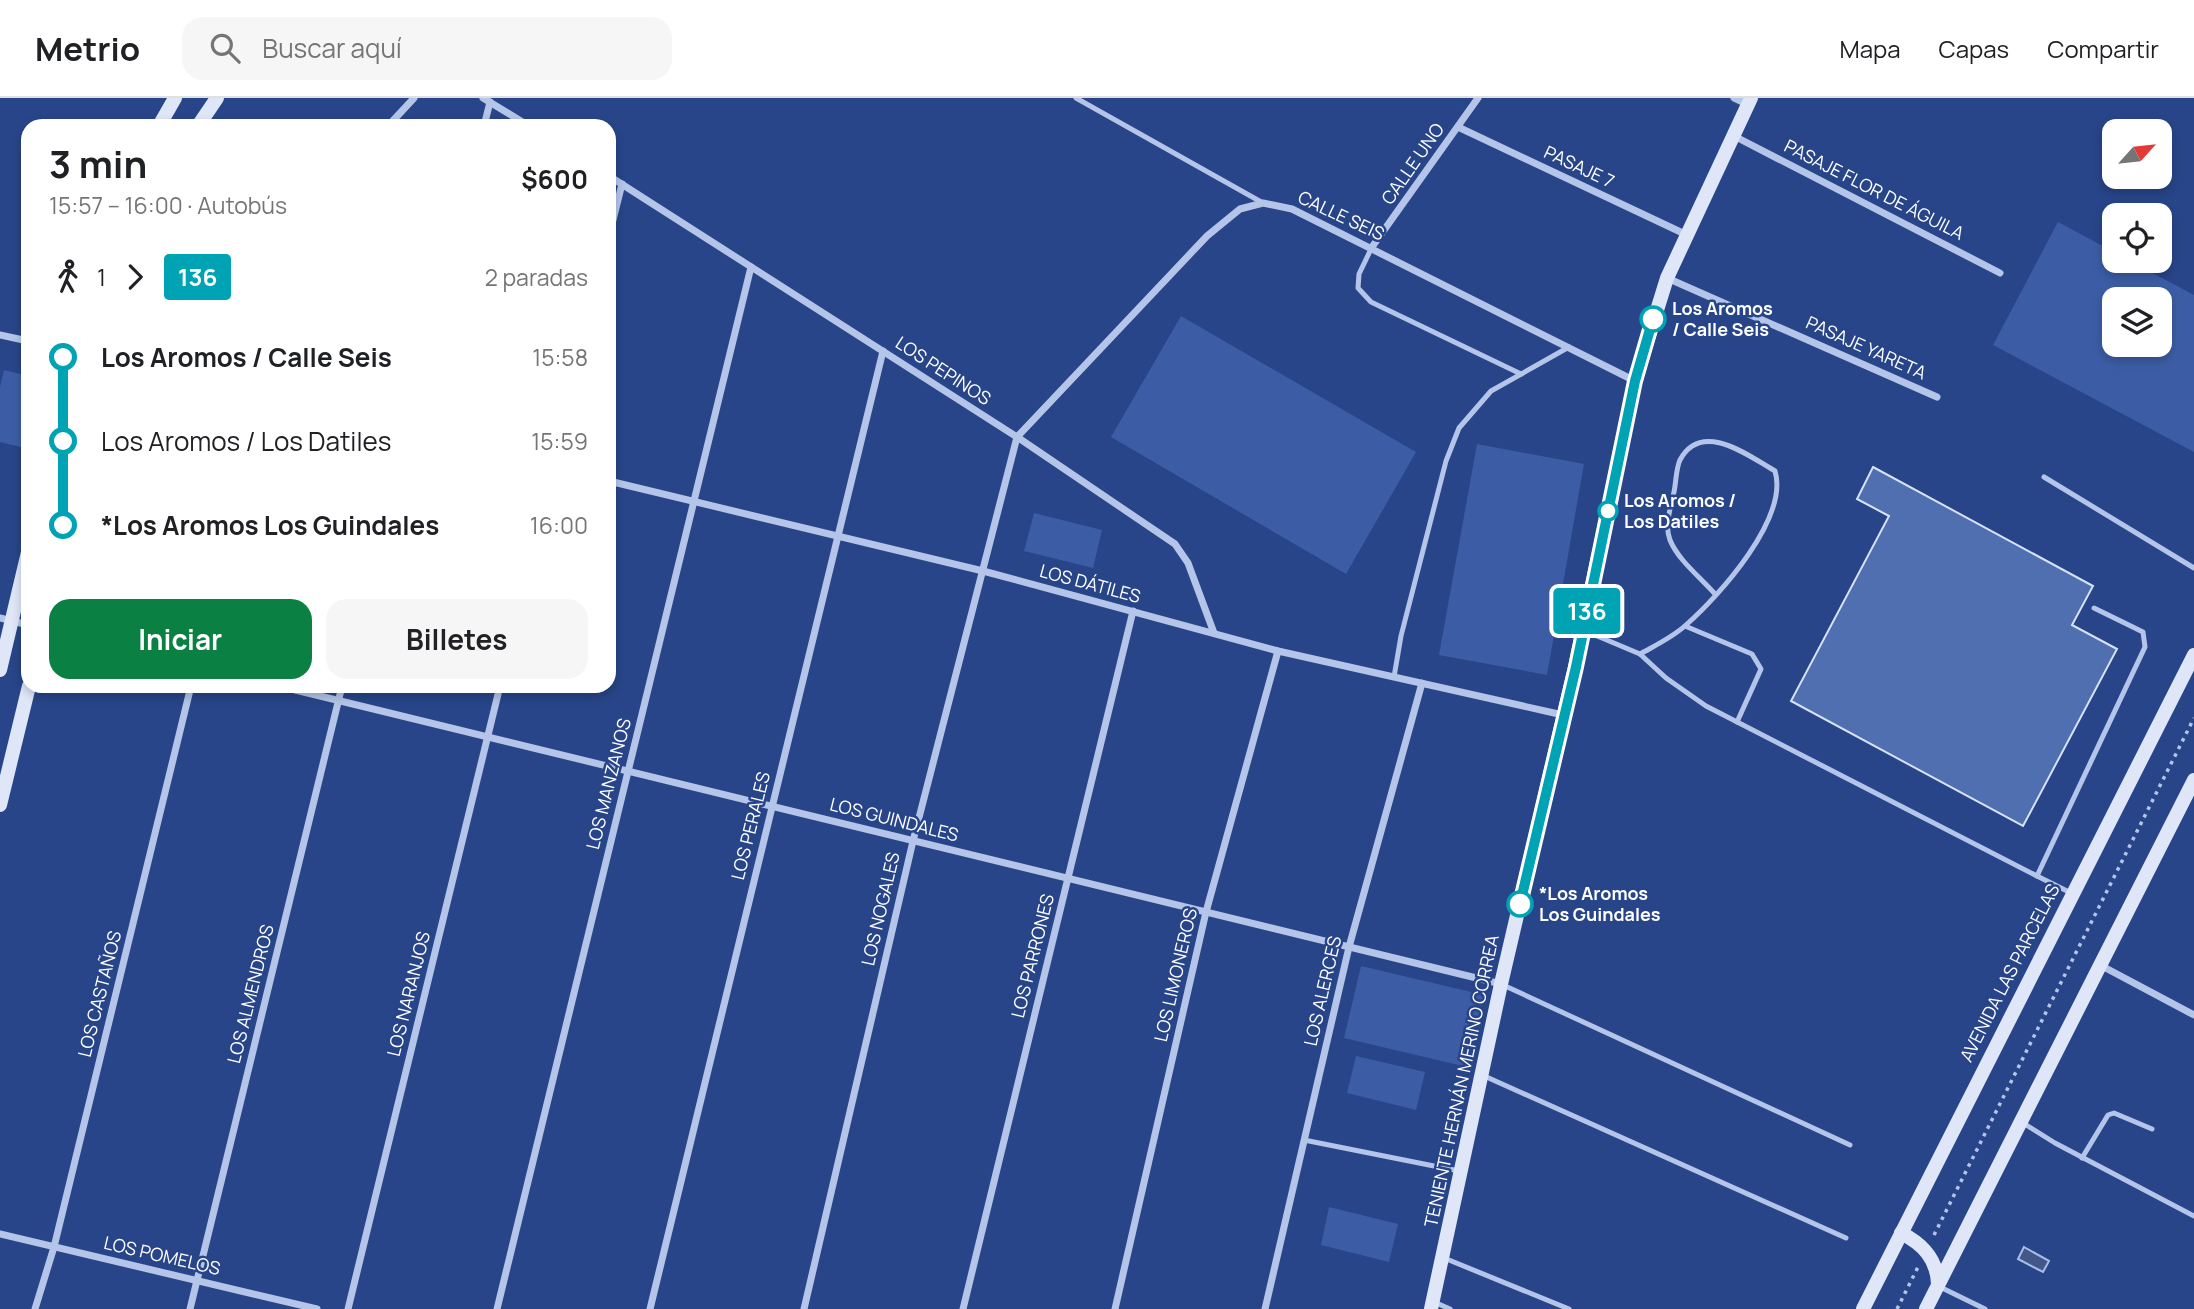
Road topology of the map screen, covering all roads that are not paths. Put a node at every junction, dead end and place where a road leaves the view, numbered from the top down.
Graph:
1 (175, 98) edge
2 (216, 98) edge
3 (414, 98) edge
4 (1076, 98) edge
5 (1478, 98) edge
6 (486, 100) edge
7 (1744, 100) edge
8 (163, 119) edge
9 (202, 119) edge
10 (394, 119) edge
11 (485, 119) edge
12 (517, 119) edge
13 (1458, 127) junction
14 (1734, 136) junction
15 (616, 180) edge
16 (622, 184) junction
17 (1263, 203) junction
18 (616, 208) edge
19 (1687, 235) junction
20 (1372, 247) junction
21 (751, 267) junction
22 (2000, 273) dead end
23 (1667, 278) junction
24 (0, 335) edge
25 (21, 340) edge
26 (1569, 347) junction
27 (883, 351) junction
28 (1521, 374) junction
29 (1635, 381) junction
30 (1937, 397) dead end
31 (1017, 437) junction
32 (2044, 477) dead end
33 (616, 483) edge
34 (694, 502) junction
35 (838, 536) junction
36 (2194, 568) edge
37 (983, 571) junction
38 (21, 573) edge
39 (1715, 594) junction
40 (2094, 608) dead end
41 (1133, 611) junction
42 (6, 619) edge
43 (1685, 626) junction
44 (1583, 630) junction
45 (1214, 633) junction
46 (1278, 651) junction
47 (1640, 654) junction
48 (2194, 655) edge
49 (0, 670) edge
50 (1394, 677) junction
51 (1422, 683) junction
52 (27, 693) edge
53 (189, 693) edge
54 (307, 693) edge
55 (341, 693) edge
56 (498, 693) edge
57 (339, 701) junction
58 (1563, 715) junction
59 (1737, 722) junction
60 (488, 737) junction
61 (628, 771) junction
62 (2194, 780) edge
63 (0, 805) edge
64 (773, 807) junction
65 (913, 841) junction
66 (2037, 876) junction
67 (1068, 878) junction
68 (2072, 894) junction
69 (1206, 912) junction
70 (1349, 947) junction
71 (2100, 965) junction
72 (1501, 985) junction
73 (2194, 1015) edge
74 (1482, 1074) junction
75 (2021, 1121) junction
76 (2152, 1129) dead end
77 (1304, 1140) junction
78 (1850, 1145) dead end
79 (2082, 1158) junction
80 (1462, 1172) junction
81 (2194, 1216) edge
82 (1901, 1233) junction
83 (0, 1234) edge
84 (1846, 1238) dead end
85 (54, 1247) junction
86 (1444, 1258) junction
87 (196, 1281) junction
88 (1938, 1286) junction
89 (1432, 1306) edge
90 (35, 1309) edge
91 (190, 1309) edge
92 (317, 1309) edge
93 (348, 1309) edge
94 (497, 1309) edge
95 (650, 1309) edge
96 (804, 1309) edge
97 (963, 1309) edge
98 (1115, 1309) edge
99 (1265, 1309) edge
100 (1450, 1309) edge
101 (1569, 1309) edge
102 (1863, 1309) edge
103 (1926, 1309) edge
104 (1985, 1309) edge

1 - 8 street
2 - 9 street
3 - 10 street
4 - 17 lane
5 - 13 street, CALLE UNO
6 - 11 street
6 - 12 street
7 - 14 street, TENIENTE HERNÁN MERINO CORREA
13 - 19 street, PASAJE 7
13 - 20 street, CALLE UNO
14 - 19 street, TENIENTE HERNÁN MERINO CORREA
14 - 22 street, PASAJE FLOR DE ÁGUILA
15 - 16 street, LOS PEPINOS
16 - 18 street
16 - 21 street, LOS PEPINOS
17 - 20 street, CALLE SEIS
17 - 31 street
19 - 23 street, TENIENTE HERNÁN MERINO CORREA
20 - 26 street, CALLE SEIS
20 - 28 lane
21 - 27 street, LOS PEPINOS
21 - 34 street, LOS MANZANOS
23 - 29 street, TENIENTE HERNÁN MERINO CORREA
23 - 30 street, PASAJE YARETA
24 - 25 street
26 - 28 lane
26 - 29 street, CALLE SEIS
27 - 31 street, LOS PEPINOS
27 - 35 street, LOS PERALES
28 - 50 lane
29 - 44 street, TENIENTE HERNÁN MERINO CORREA
31 - 37 street, LOS NOGALES
31 - 45 street, LOS PEPINOS
32 - 36 lane
33 - 34 street, LOS DÁTILES
34 - 35 street, LOS DÁTILES
34 - 61 street, LOS MANZANOS
35 - 37 street, LOS DÁTILES
35 - 64 street, LOS PERALES
37 - 41 street, LOS DÁTILES
37 - 65 street, LOS NOGALES
38 - 42 street
39 - 39 lane
39 - 43 lane
40 - 66 lane
41 - 45 street, LOS DÁTILES
41 - 67 street, LOS PARRONES
42 - 49 street
43 - 47 lane
43 - 59 lane
44 - 47 lane
44 - 58 street, TENIENTE HERNÁN MERINO CORREA
45 - 46 street, LOS DÁTILES
46 - 50 street, LOS DÁTILES
46 - 69 street, LOS LIMONEROS
47 - 59 lane
48 - 68 street, AVENIDA LAS PARCELAS
50 - 51 street, LOS DÁTILES
51 - 58 street, LOS DÁTILES
51 - 70 street, LOS ALERCES
52 - 63 street
53 - 85 street, LOS CASTAÑOS
54 - 57 street, LOS GUINDALES
55 - 57 street, LOS ALMENDROS
56 - 60 street, LOS NARANJOS
57 - 60 street, LOS GUINDALES
57 - 87 street, LOS ALMENDROS
58 - 72 street, TENIENTE HERNÁN MERINO CORREA
59 - 66 lane
60 - 61 street, LOS GUINDALES
60 - 93 street, LOS NARANJOS
61 - 64 street, LOS GUINDALES
61 - 94 street, LOS MANZANOS
62 - 71 street
64 - 65 street, LOS GUINDALES
64 - 95 street, LOS PERALES
65 - 67 street, LOS GUINDALES
65 - 96 street, LOS NOGALES
66 - 68 lane
67 - 69 street, LOS GUINDALES
67 - 97 street, LOS PARRONES
68 - 82 street, AVENIDA LAS PARCELAS
69 - 70 street, LOS GUINDALES
69 - 98 street, LOS LIMONEROS
70 - 72 street, LOS GUINDALES
70 - 77 street, LOS ALERCES
71 - 73 street
71 - 75 street
72 - 74 street, TENIENTE HERNÁN MERINO CORREA
72 - 78 lane
74 - 80 street, TENIENTE HERNÁN MERINO CORREA
74 - 84 lane
75 - 79 lane
75 - 88 street
76 - 79 lane
77 - 80 lane
77 - 99 street, LOS ALERCES
79 - 81 lane
80 - 86 street, TENIENTE HERNÁN MERINO CORREA
82 - 88 street
82 - 102 street, AVENIDA LAS PARCELAS
83 - 85 street, LOS POMELOS
85 - 87 street, LOS POMELOS
85 - 90 street, LOS CASTAÑOS
86 - 89 street, TENIENTE HERNÁN MERINO CORREA
86 - 101 lane
87 - 91 street, LOS ALMENDROS
87 - 92 street, LOS POMELOS
88 - 103 street
88 - 104 lane
89 - 100 lane

